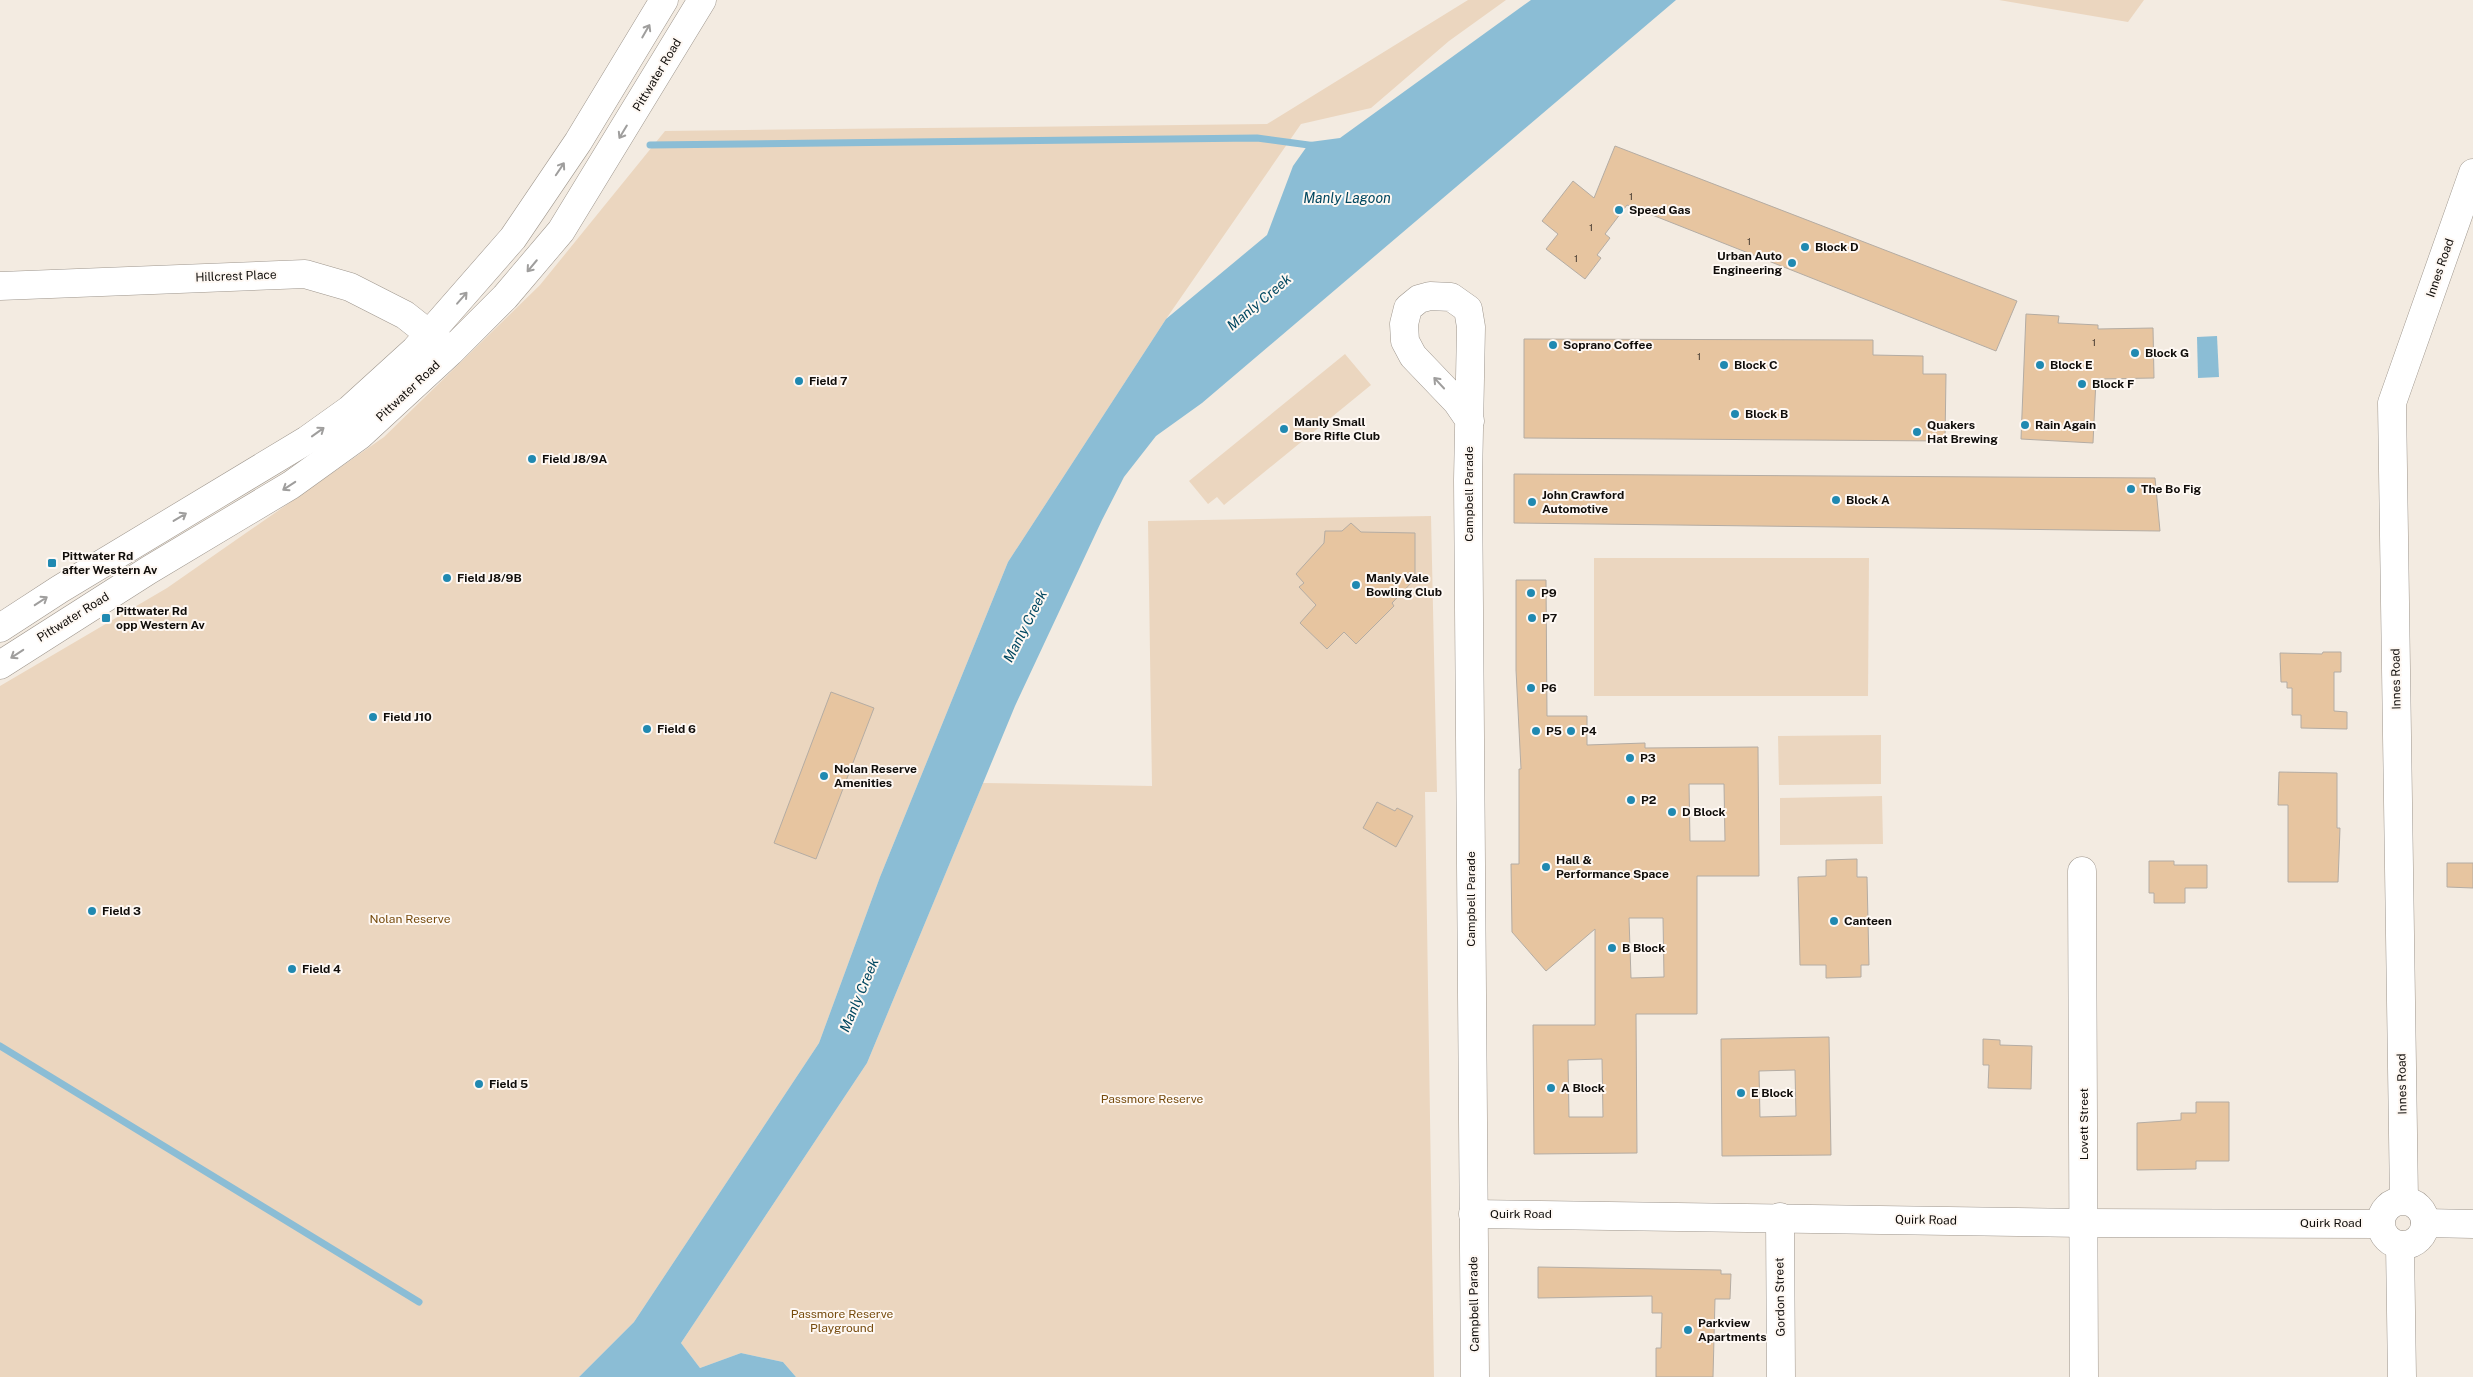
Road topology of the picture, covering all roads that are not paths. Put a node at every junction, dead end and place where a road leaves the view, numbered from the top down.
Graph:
1 (664, 0) edge
2 (702, 0) edge
3 (2473, 172) edge
4 (0, 286) edge
5 (429, 334) junction
6 (450, 352) junction
7 (1470, 421) junction
8 (0, 628) edge
9 (0, 665) edge
10 (2082, 871) dead end
11 (2404, 1200) junction
12 (1473, 1214) junction
13 (1780, 1217) junction
14 (2083, 1222) junction
15 (2425, 1223) junction
16 (2380, 1224) junction
17 (2473, 1224) edge
18 (2400, 1246) junction
19 (1474, 1377) edge
20 (1781, 1377) edge
21 (2084, 1377) edge
22 (2402, 1377) edge

5 -> 1 street, Pittwater Road
2 -> 6 street, Pittwater Road
3 - 11 street, Innes Road
4 - 5 street, Hillcrest Place
5 - 6 street, Hillcrest Place
8 -> 5 street, Pittwater Road
6 -> 9 street, Pittwater Road
7 -> 7 street, Campbell Parade
7 - 12 street, Campbell Parade
10 - 14 street, Lovett Street
11 - 15 street
11 - 16 street
12 - 13 street, Quirk Road
12 - 19 street, Campbell Parade
13 - 14 street, Quirk Road
13 - 20 street, Gordon Street
14 - 16 street, Quirk Road
14 - 21 street, Lovett Street
15 - 17 street
15 - 18 street
16 - 18 street
18 - 22 street

